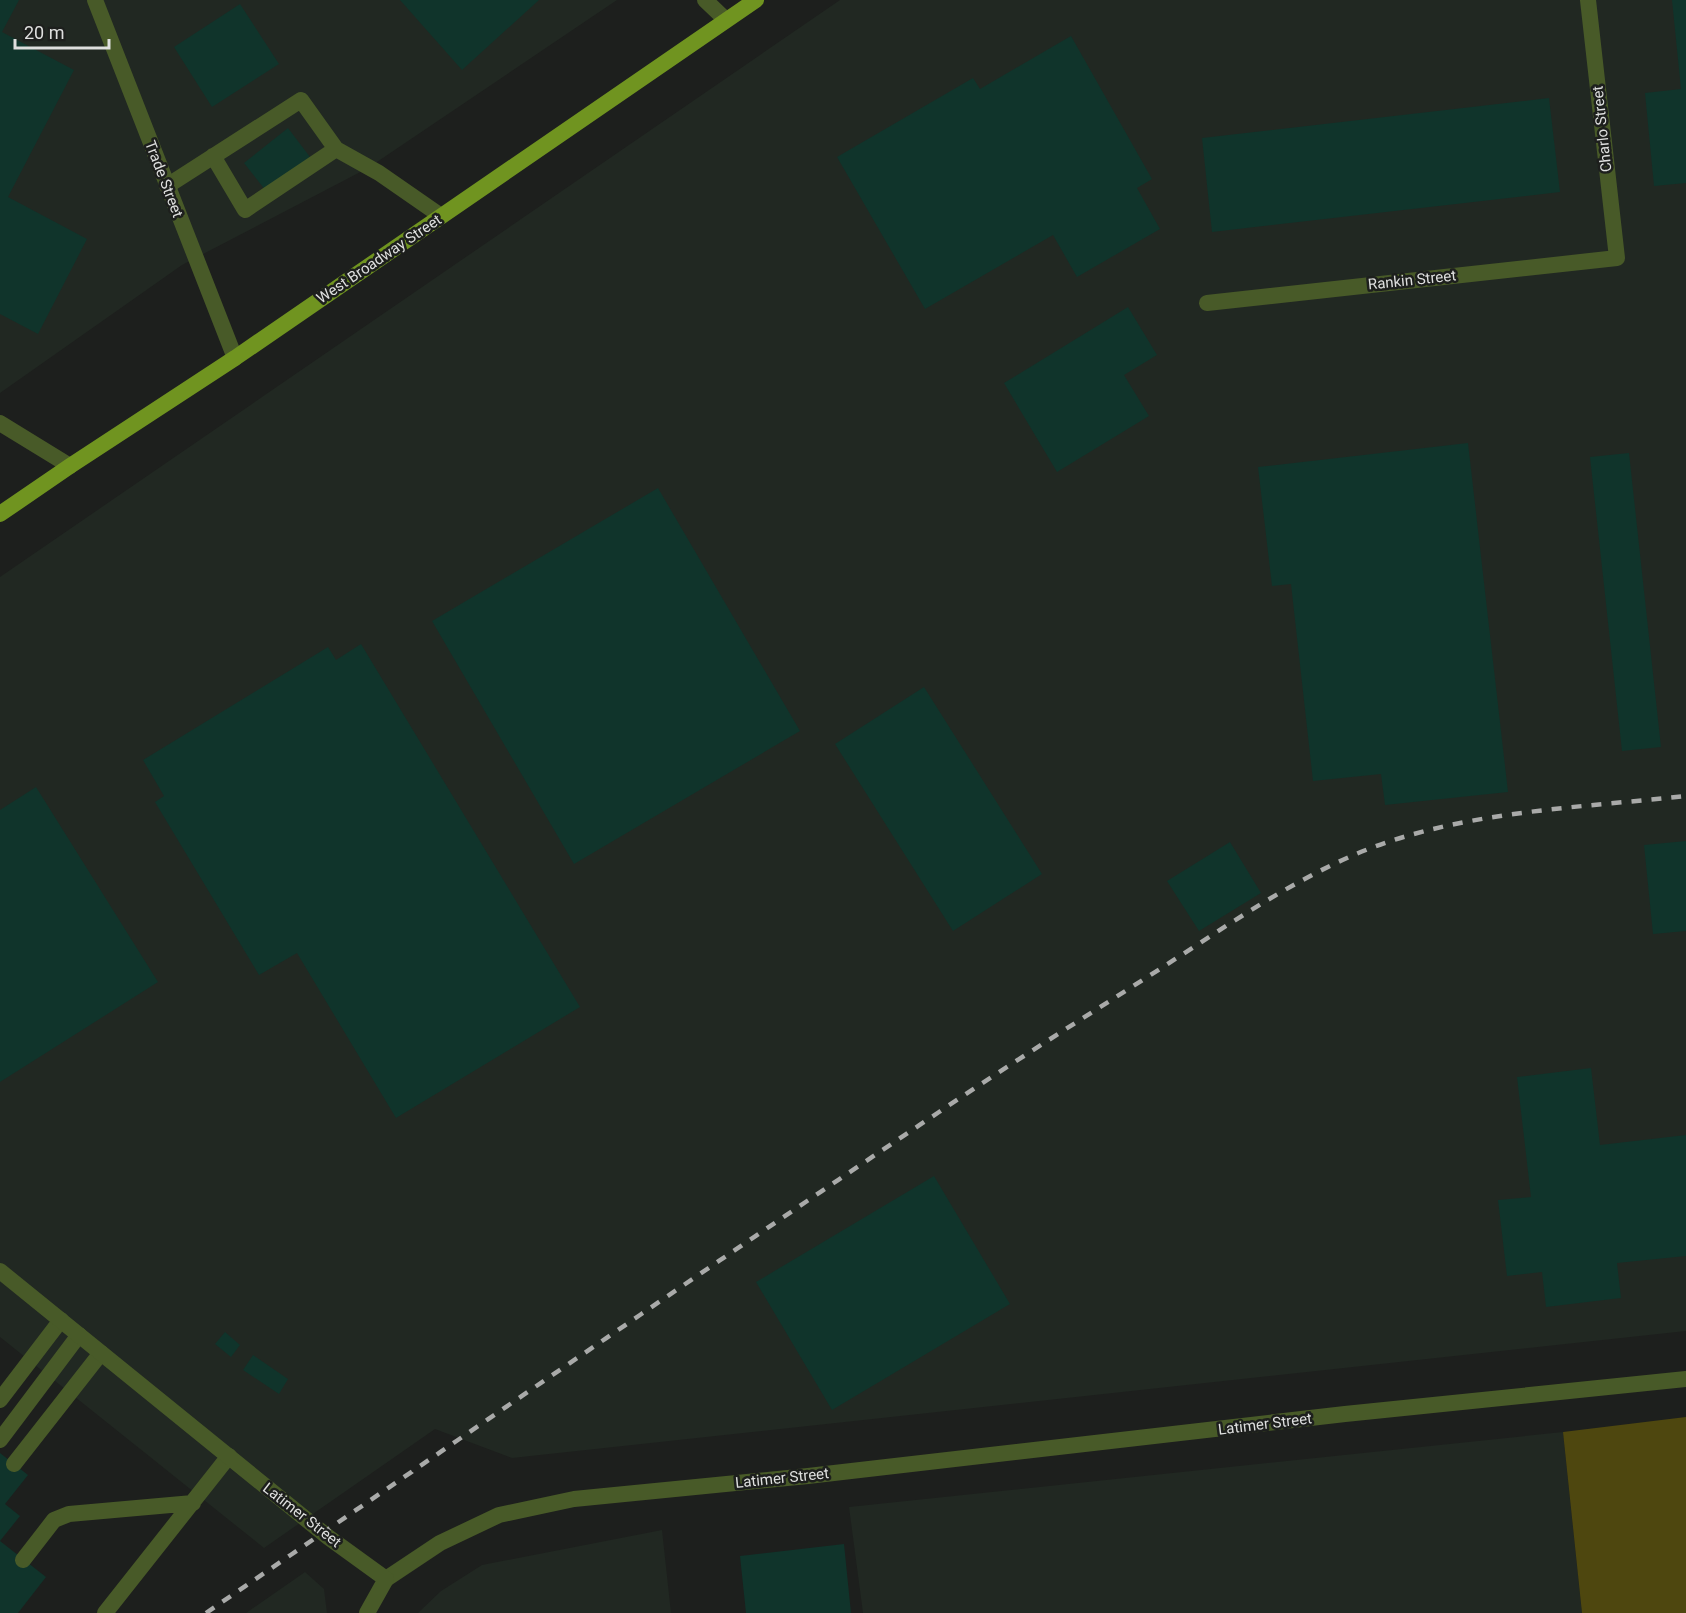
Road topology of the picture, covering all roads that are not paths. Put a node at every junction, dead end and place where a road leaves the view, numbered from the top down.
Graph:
1 (95, 0) edge
2 (705, 0) edge
3 (756, 0) edge
4 (1588, 0) edge
5 (726, 20) junction
6 (336, 149) junction
7 (213, 156) junction
8 (167, 186) junction
9 (441, 216) junction
10 (1617, 258) joint
11 (1207, 303) dead end
12 (235, 358) junction
13 (0, 423) edge
14 (70, 466) junction
15 (0, 514) edge
16 (0, 1271) edge
17 (61, 1320) junction
18 (79, 1335) junction
19 (101, 1353) junction
20 (1686, 1379) edge
21 (0, 1400) edge
22 (0, 1440) edge
23 (229, 1456) junction
24 (14, 1464) dead end
25 (193, 1503) junction
26 (23, 1560) dead end
27 (386, 1579) junction
28 (105, 1613) edge
29 (367, 1613) edge

1 - 8 street, Trade Street
2 - 5 street
3 - 5 main road, West Broadway Street
4 - 10 street, Charlo Street
5 - 9 main road, West Broadway Street
6 - 7 street
6 - 7 street
6 - 9 street
7 - 8 street
8 - 12 street, Trade Street
9 - 12 main road, West Broadway Street
10 - 11 street, Rankin Street
12 - 14 main road, West Broadway Street
13 - 14 street
14 - 15 main road, West Broadway Street
16 - 17 street, Latimer Street
17 - 18 street, Latimer Street
17 - 21 street
18 - 19 street, Latimer Street
18 - 22 street
19 - 23 street, Latimer Street
19 - 24 street
20 - 27 street, Latimer Street
23 - 25 street
23 - 27 street, Latimer Street
25 - 26 street
25 - 28 street
27 - 29 street

